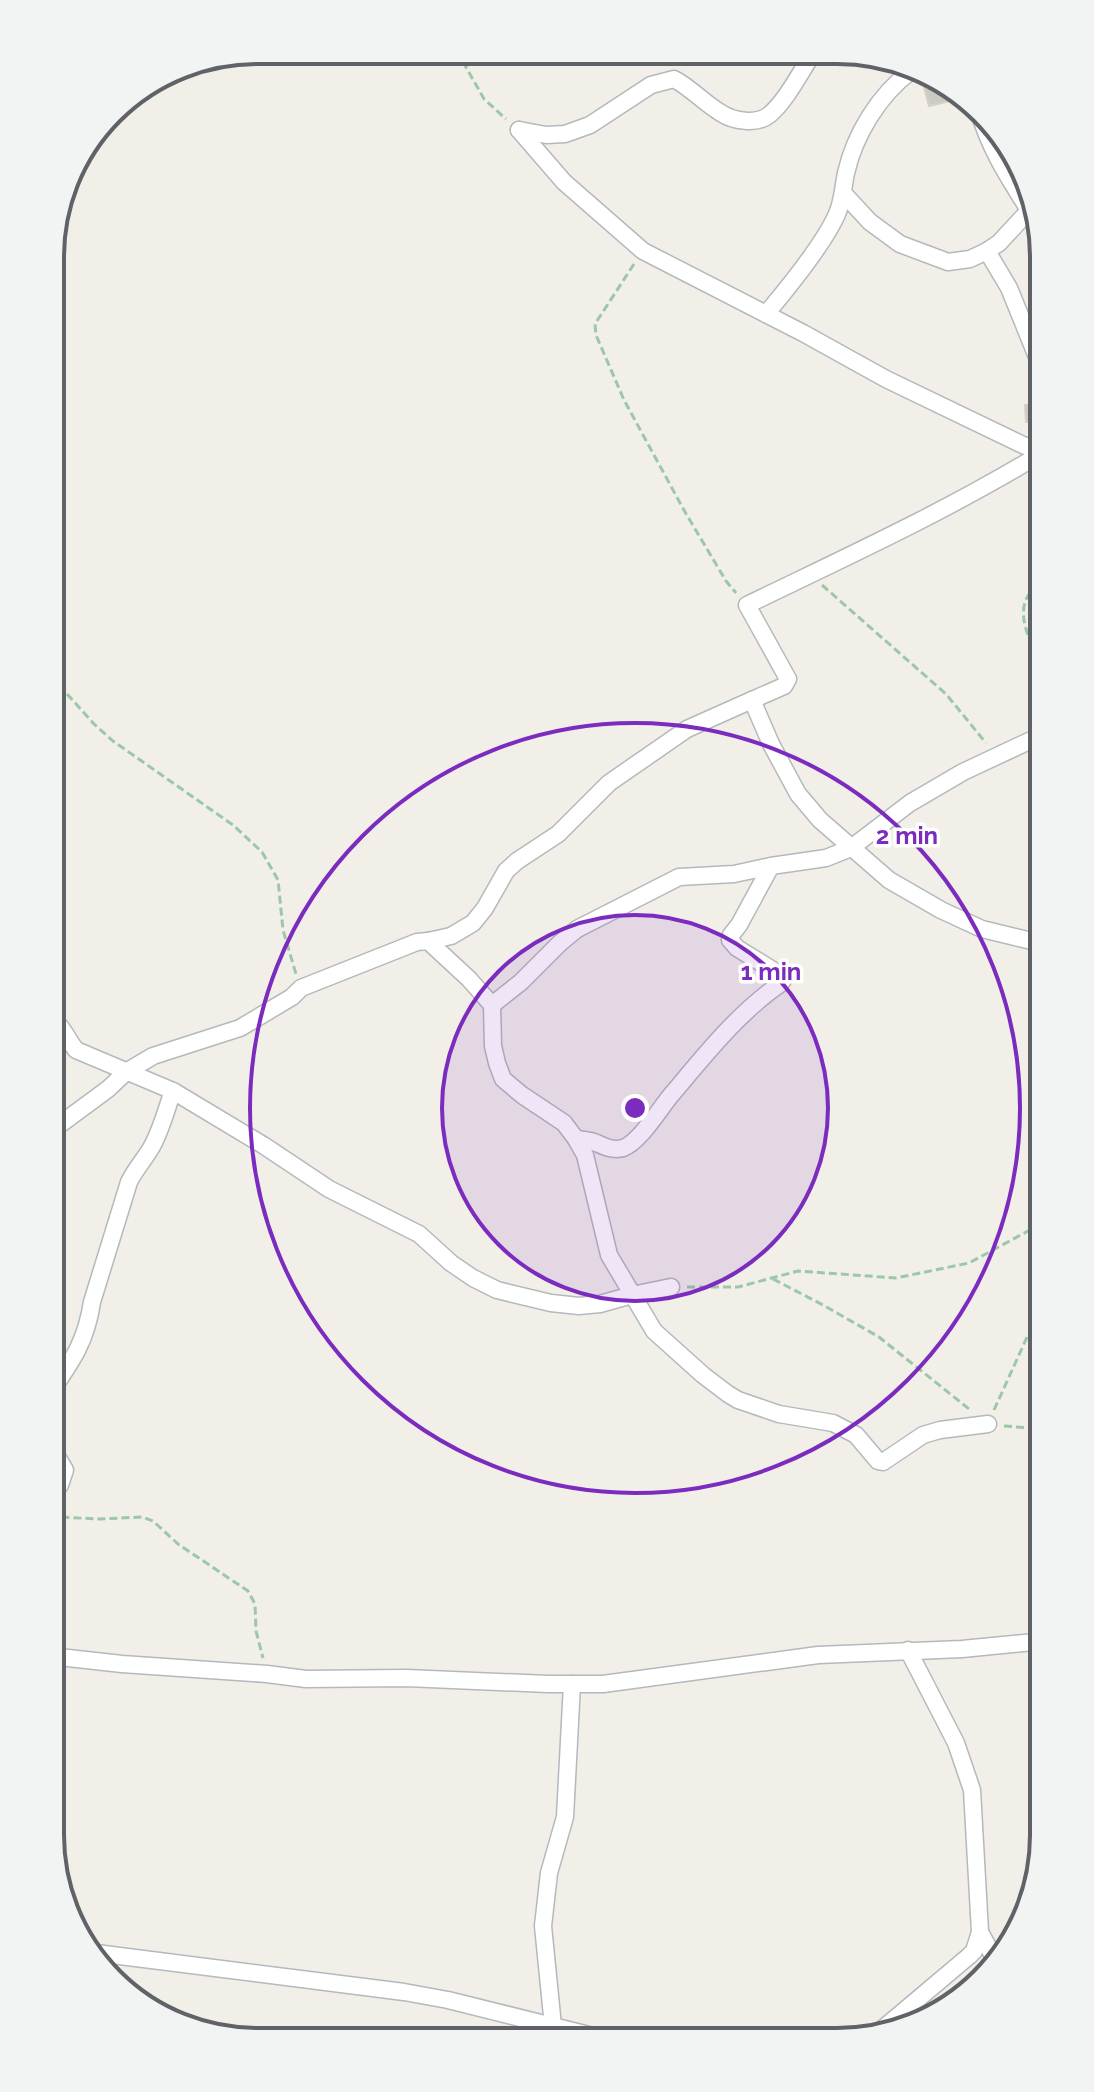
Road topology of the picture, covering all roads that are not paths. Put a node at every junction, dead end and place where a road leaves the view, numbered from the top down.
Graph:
1 (806, 64) edge
2 (905, 77) edge
3 (987, 137) edge
4 (1016, 185) edge
5 (844, 194) junction
6 (1025, 215) edge
7 (987, 251) junction
8 (766, 314) junction
9 (1030, 340) edge
10 (1030, 447) edge
11 (1030, 461) edge
12 (752, 700) junction
13 (1030, 740) edge
14 (851, 848) junction
15 (771, 866) junction
16 (428, 941) junction
17 (1030, 941) edge
18 (492, 1005) junction
19 (64, 1031) edge
20 (126, 1072) junction
21 (173, 1091) junction
22 (64, 1121) edge
23 (576, 1139) junction
24 (671, 1287) road end
25 (632, 1295) junction
26 (64, 1371) edge
27 (988, 1424) road end
28 (1030, 1642) edge
29 (908, 1650) junction
30 (64, 1658) edge
31 (572, 1684) junction
32 (980, 1932) junction
33 (991, 1951) edge
34 (106, 1954) edge
35 (894, 2019) edge
36 (553, 2026) junction
37 (561, 2028) edge

1 - 8 street
2 - 5 street
3 - 4 street
5 - 7 street
5 - 8 street
6 - 7 street
7 - 9 street
8 - 10 street
11 - 12 street
12 - 14 street
12 - 16 street
13 - 14 street
14 - 15 street
14 - 17 street
15 - 18 street
15 - 23 street
16 - 18 street
16 - 20 street
18 - 23 street
19 - 20 street
20 - 21 street
20 - 22 street
21 - 25 street
21 - 26 street
23 - 25 street
24 - 25 street
25 - 27 street
28 - 29 street
29 - 31 street
29 - 32 street
30 - 31 street
31 - 36 street
32 - 33 street
32 - 35 street
34 - 36 street
36 - 37 street

